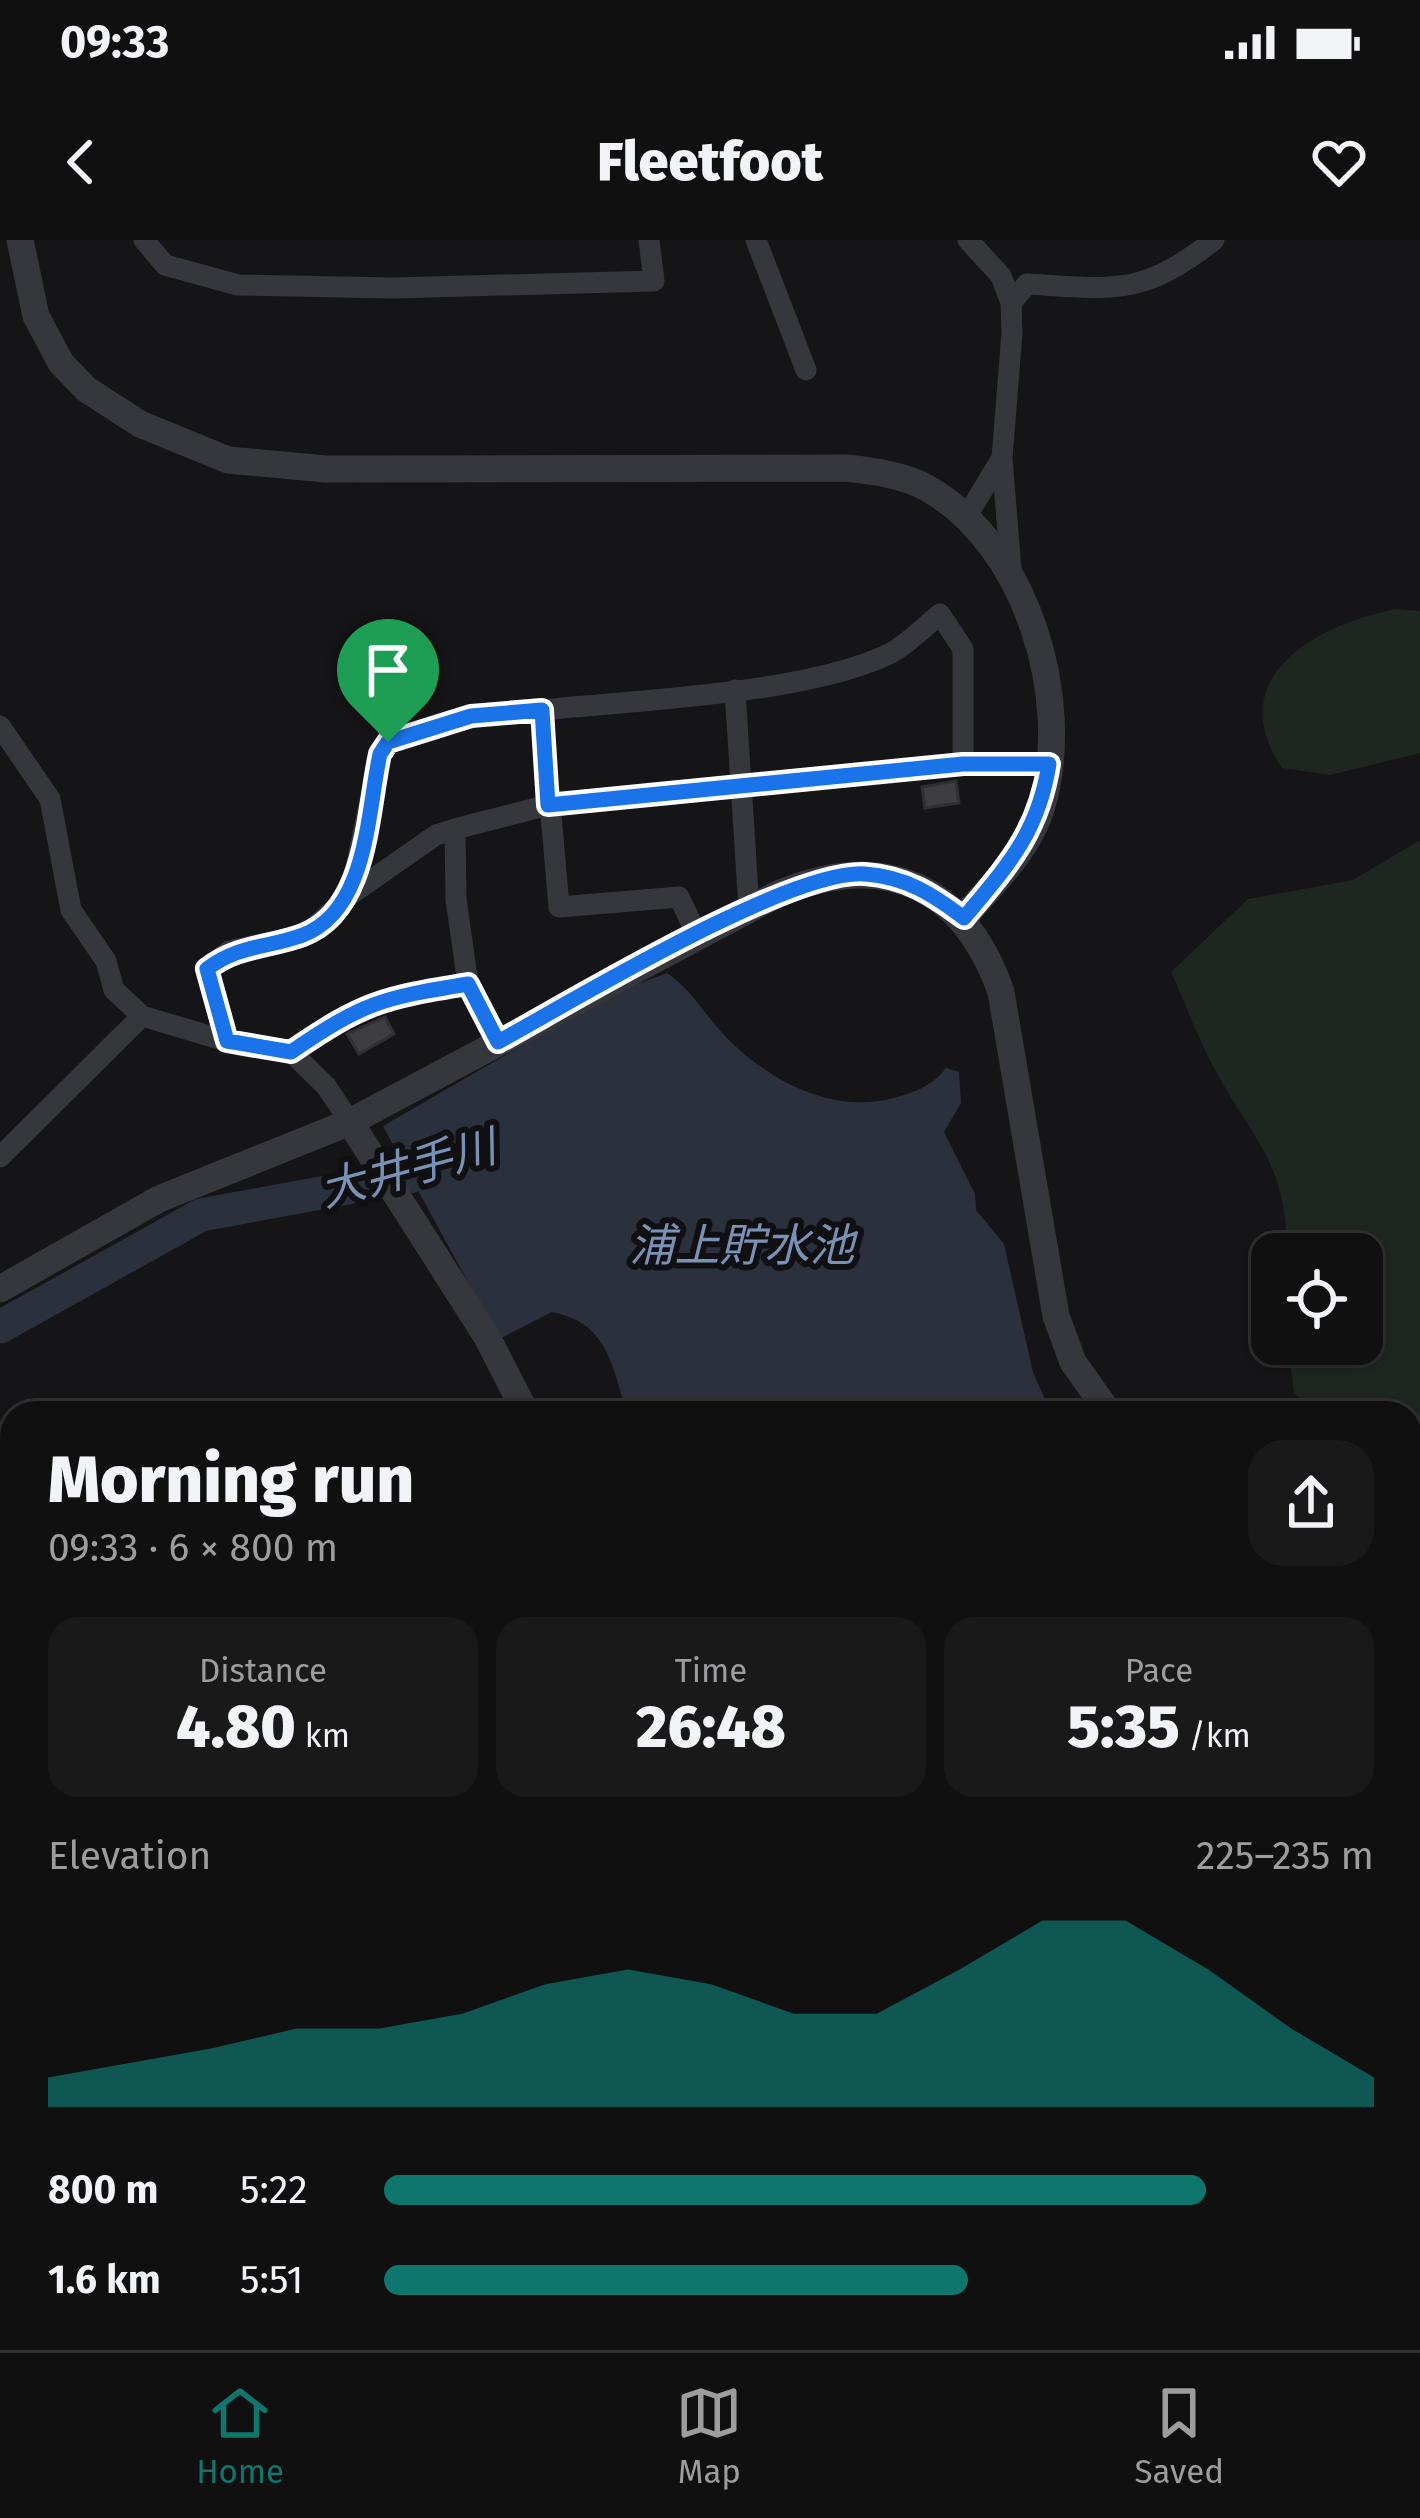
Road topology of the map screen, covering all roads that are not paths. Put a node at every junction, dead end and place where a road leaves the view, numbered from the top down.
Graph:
1 (20, 240) edge
2 (144, 240) edge
3 (649, 240) edge
4 (756, 240) edge
5 (968, 240) edge
6 (1214, 240) edge
7 (1011, 304) junction
8 (806, 370) dead end
9 (1002, 458) junction
10 (965, 519) junction
11 (1011, 569) junction
12 (735, 690) junction
13 (542, 710) junction
14 (0, 726) edge
15 (963, 764) junction
16 (1049, 764) junction
17 (740, 790) junction
18 (548, 805) junction
19 (455, 829) junction
20 (350, 895) junction
21 (749, 909) junction
22 (964, 918) junction
23 (698, 937) junction
24 (468, 984) junction
25 (142, 1016) junction
26 (227, 1041) junction
27 (498, 1042) junction
28 (291, 1052) junction
29 (350, 1122) junction
30 (0, 1157) edge
31 (0, 1289) edge
32 (520, 1401) edge
33 (1101, 1401) edge

1 - 10 street
2 - 3 street
4 - 8 street
5 - 7 street
6 - 7 street
7 - 9 street
9 - 10 street
9 - 11 street
10 - 11 street
11 - 16 street
12 - 13 street
12 - 15 street
12 - 17 street
13 - 18 street
13 - 20 street
14 - 25 street
15 - 16 street
15 - 17 street
16 - 22 street
17 - 18 street
17 - 21 street
18 - 19 street
18 - 23 street
19 - 20 street
19 - 24 street
20 - 26 street
21 - 22 street
21 - 23 street
22 - 33 street
23 - 27 street
24 - 27 street
24 - 28 street
25 - 26 street
25 - 30 street
26 - 28 street
27 - 29 street
28 - 29 street
29 - 31 street
29 - 32 street

